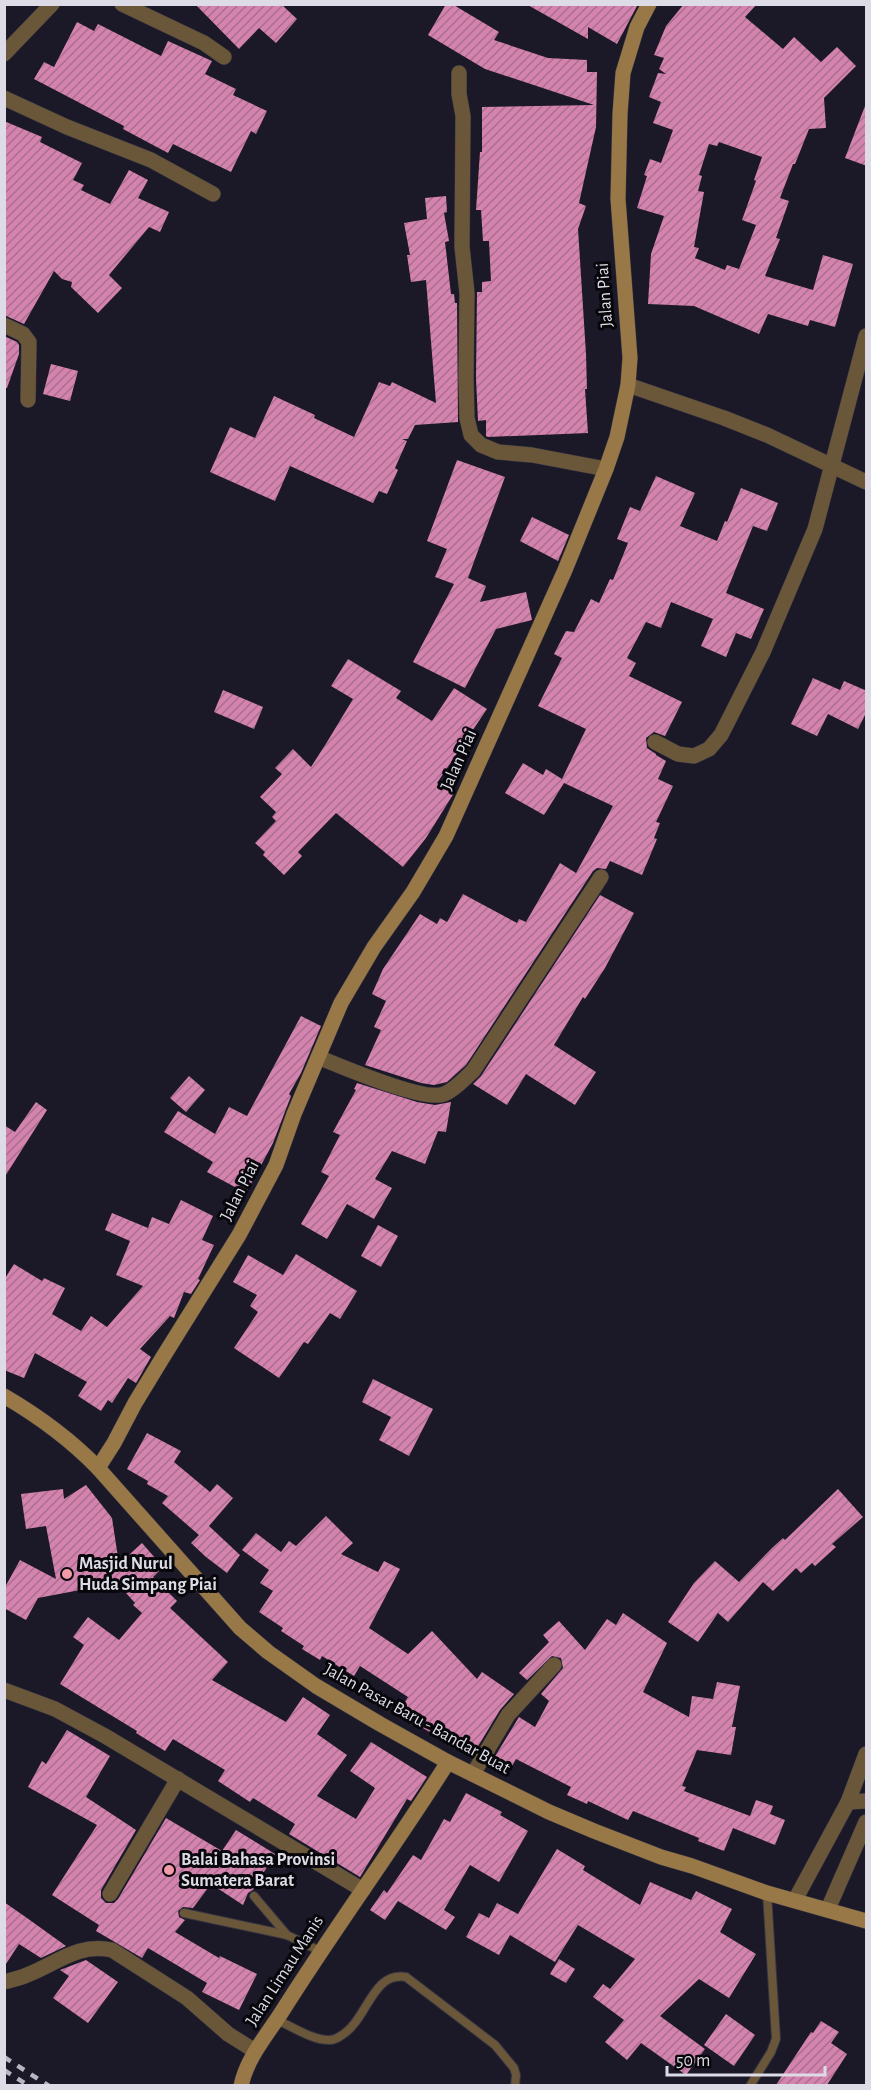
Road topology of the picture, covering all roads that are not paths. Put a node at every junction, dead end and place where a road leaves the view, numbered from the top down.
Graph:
1 (52, 4) edge
2 (122, 4) edge
3 (649, 4) edge
4 (4, 54) edge
5 (224, 57) dead end
6 (459, 73) dead end
7 (4, 98) edge
8 (213, 194) dead end
9 (4, 325) edge
10 (867, 336) edge
11 (628, 385) junction
12 (28, 400) dead end
13 (833, 467) junction
14 (606, 469) junction
15 (867, 482) edge
16 (655, 742) dead end
17 (601, 877) dead end
18 (318, 1058) junction
19 (4, 1396) edge
20 (98, 1468) junction
21 (554, 1665) dead end
22 (4, 1690) edge
23 (867, 1754) edge
24 (448, 1762) junction
25 (473, 1774) junction
26 (178, 1779) junction
27 (867, 1801) edge
28 (848, 1802) junction
29 (867, 1822) edge
30 (363, 1890) junction
31 (767, 1893) junction
32 (110, 1894) dead end
33 (254, 1896) dead end
34 (795, 1900) junction
35 (828, 1909) junction
36 (184, 1913) dead end
37 (867, 1921) edge
38 (287, 1935) junction
39 (320, 1951) junction
40 (4, 1982) edge
41 (277, 2020) junction
42 (255, 2051) junction
43 (241, 2085) edge
44 (515, 2085) edge
45 (750, 2085) edge

1 - 4 street
2 - 5 street
3 - 11 street, Jalan Piai
6 - 14 street
7 - 8 street
9 - 12 street
10 - 13 street
11 - 13 street
11 - 14 street, Jalan Piai
13 - 15 street
13 - 16 street
14 - 18 street, Jalan Piai
17 - 18 street
18 - 20 street, Jalan Piai
19 - 20 street, Jalan Pasar Baru - Bandar Buat
20 - 24 street, Jalan Pasar Baru - Bandar Buat
21 - 25 street
22 - 26 street
23 - 28 street
24 - 25 street, Jalan Pasar Baru - Bandar Buat
24 - 30 street, Jalan Limau Manis
25 - 31 street, Jalan Pasar Baru - Bandar Buat
26 - 30 street
26 - 32 street
27 - 28 street
28 - 34 street
29 - 35 street
30 - 39 street, Jalan Limau Manis
31 - 34 street, Jalan Pasar Baru - Bandar Buat
31 - 45 lane
33 - 38 lane
34 - 35 street, Jalan Pasar Baru - Bandar Buat
35 - 37 street, Jalan Pasar Baru - Bandar Buat
36 - 38 lane
38 - 39 lane
39 - 41 street, Jalan Limau Manis
40 - 42 street
41 - 42 street, Jalan Limau Manis
41 - 44 lane
42 - 43 street, Jalan Limau Manis

